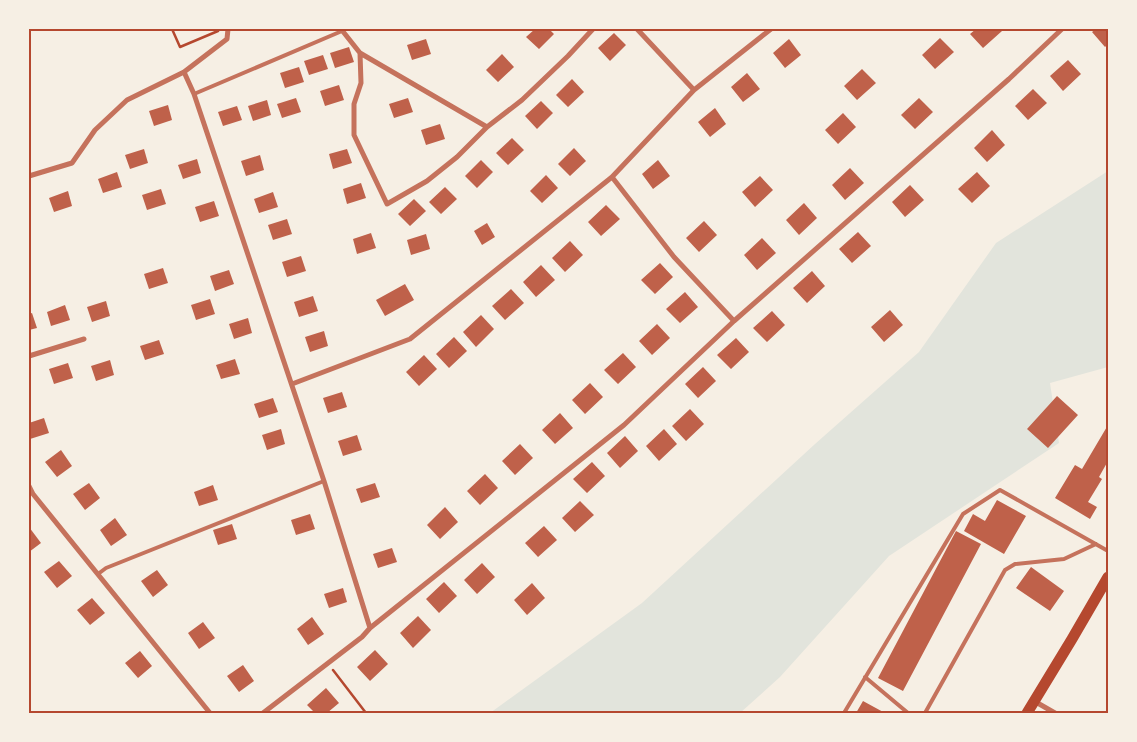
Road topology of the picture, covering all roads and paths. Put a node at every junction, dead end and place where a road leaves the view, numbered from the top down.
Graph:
1 (172, 29) edge
2 (224, 29) edge
3 (228, 29) edge
4 (593, 29) edge
5 (637, 29) edge
6 (771, 29) edge
7 (1062, 29) edge
8 (341, 30) edge
9 (360, 53) junction
10 (184, 72) junction
11 (694, 90) junction
12 (194, 94) junction
13 (486, 127) junction
14 (29, 176) edge
15 (612, 177) junction
16 (734, 322) junction
17 (84, 339) dead end
18 (29, 356) edge
19 (292, 384) junction
20 (324, 481) junction
21 (29, 486) edge
22 (1096, 544) junction
23 (1108, 551) edge
24 (98, 574) junction
25 (1108, 578) edge
26 (370, 628) junction
27 (332, 669) dead end
28 (865, 677) junction
29 (1033, 701) junction
30 (210, 713) edge
31 (263, 713) edge
32 (366, 713) edge
33 (844, 713) edge
34 (908, 713) edge
35 (925, 713) edge
36 (1026, 713) edge
37 (1055, 713) edge

1 - 2 path
3 - 10 street
4 - 13 street
5 - 11 street
6 - 11 street
7 - 16 street
8 - 9 street
8 - 12 lane
9 - 13 street
9 - 13 street
10 - 12 street
10 - 14 street
11 - 15 street
12 - 19 street
15 - 16 street
15 - 19 street
16 - 26 street
17 - 18 street
19 - 20 street
20 - 24 lane
20 - 26 street
21 - 24 street
22 - 23 lane
22 - 28 lane
22 - 35 lane
24 - 30 street
25 - 29 main road
26 - 31 street
27 - 32 path
28 - 33 lane
28 - 34 lane
29 - 36 main road
29 - 37 street

